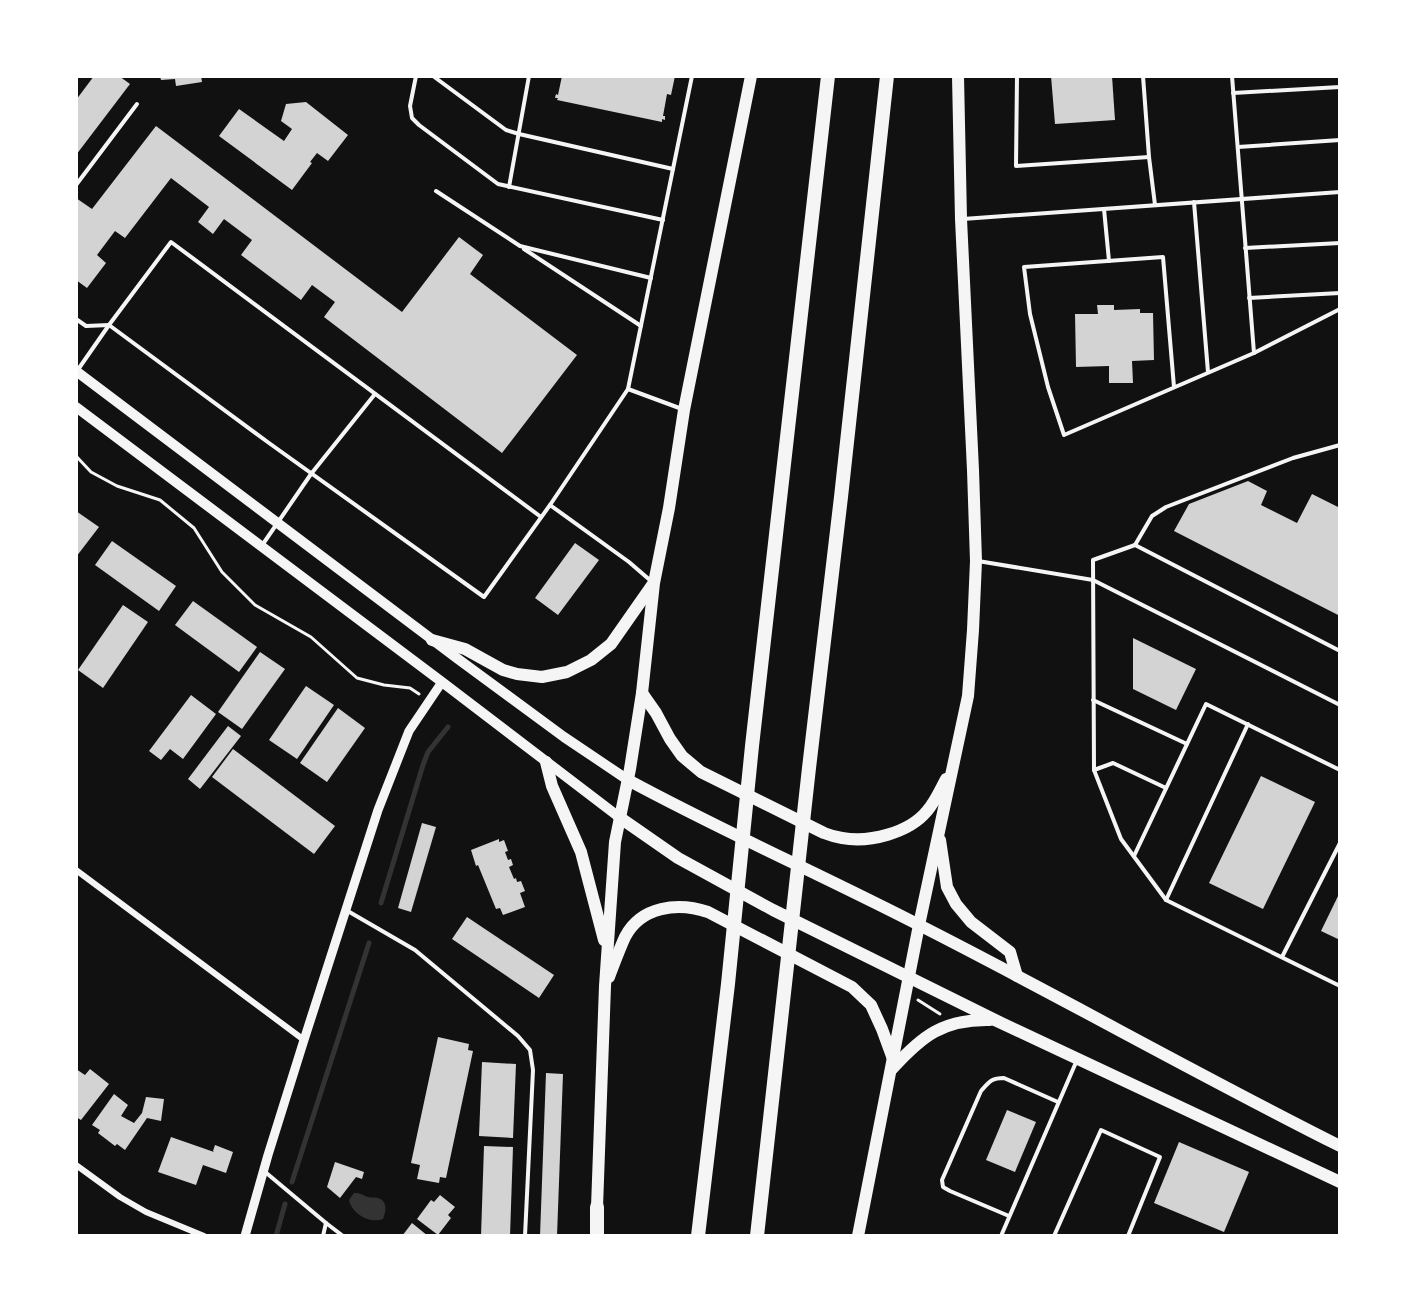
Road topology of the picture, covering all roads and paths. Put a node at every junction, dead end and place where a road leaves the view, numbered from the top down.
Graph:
1 (416, 76) edge
2 (433, 76) edge
3 (529, 76) edge
4 (692, 76) edge
5 (751, 76) edge
6 (828, 76) edge
7 (887, 76) edge
8 (958, 76) edge
9 (1017, 76) edge
10 (1143, 76) edge
11 (1232, 76) edge
12 (1340, 87) edge
13 (1233, 93) junction
14 (137, 104) dead end
15 (519, 134) junction
16 (1340, 140) edge
17 (1238, 147) junction
18 (1149, 157) junction
19 (673, 169) junction
20 (76, 185) edge
21 (509, 187) junction
22 (436, 191) dead end
23 (1340, 192) edge
24 (1241, 199) junction
25 (1194, 202) junction
26 (1155, 205) junction
27 (1104, 209) junction
28 (961, 219) junction
29 (663, 220) junction
30 (1340, 243) edge
31 (520, 246) junction
32 (1245, 248) junction
33 (1109, 261) junction
34 (651, 278) junction
35 (1340, 293) edge
36 (1249, 298) junction
37 (1340, 309) edge
38 (76, 319) edge
39 (109, 325) junction
40 (641, 326) junction
41 (1254, 353) junction
42 (77, 371) edge
43 (1208, 372) junction
44 (1174, 387) junction
45 (628, 389) junction
46 (375, 394) junction
47 (76, 407) edge
48 (684, 410) junction
49 (1340, 445) edge
50 (76, 456) edge
51 (311, 474) junction
52 (550, 505) junction
53 (541, 517) junction
54 (277, 523) junction
55 (1135, 545) junction
56 (260, 547) junction
57 (976, 561) junction
58 (1093, 580) junction
59 (654, 583) junction
60 (432, 640) junction
61 (1340, 651) edge
62 (442, 682) junction
63 (642, 693) junction
64 (430, 699) junction
65 (1093, 700) junction
66 (1340, 705) edge
67 (1248, 724) junction
68 (1187, 744) junction
69 (546, 762) junction
70 (953, 764) junction
71 (1094, 770) junction
72 (1340, 770) edge
73 (628, 780) junction
74 (1166, 789) junction
75 (619, 818) junction
76 (939, 832) junction
77 (1340, 843) edge
78 (1134, 856) junction
79 (76, 870) edge
80 (1166, 900) junction
81 (346, 910) junction
82 (919, 925) junction
83 (607, 952) junction
84 (1282, 958) junction
85 (1017, 976) junction
86 (909, 979) junction
87 (605, 986) junction
88 (1340, 986) edge
89 (918, 1000) dead end
90 (944, 1017) dead end
91 (995, 1020) junction
92 (304, 1040) junction
93 (1077, 1059) junction
94 (892, 1065) junction
95 (1058, 1102) junction
96 (1340, 1146) edge
97 (76, 1164) edge
98 (263, 1171) junction
99 (1340, 1182) edge
100 (597, 1207) joint
101 (1009, 1216) junction
102 (326, 1223) junction
103 (204, 1236) edge
104 (245, 1236) edge
105 (323, 1236) edge
106 (343, 1236) edge
107 (525, 1236) edge
108 (597, 1236) edge
109 (698, 1236) edge
110 (757, 1236) edge
111 (858, 1236) edge
112 (1001, 1236) edge
113 (1054, 1236) edge
114 (1128, 1236) edge

1 - 21 lane
2 - 15 lane
3 - 15 lane
4 - 19 lane
5 - 48 main road
6 - 109 highway
7 - 110 highway
8 - 28 main road
9 - 18 lane
10 - 18 lane
11 - 13 lane
12 - 13 lane
13 - 17 lane
14 - 20 lane
15 - 19 lane
15 - 21 lane
16 - 17 lane
17 - 24 lane
18 - 26 lane
19 - 29 lane
21 - 29 lane
22 - 31 lane
23 - 24 lane
24 - 25 lane
24 - 32 lane
25 - 26 lane
25 - 43 lane
26 - 27 lane
27 - 28 lane
27 - 33 lane
28 - 57 main road
29 - 34 lane
30 - 32 lane
31 - 34 lane
31 - 40 lane
32 - 36 lane
33 - 44 lane
33 - 44 lane
34 - 40 lane
35 - 36 lane
36 - 41 lane
37 - 41 lane
38 - 39 lane
39 - 42 lane
39 - 46 lane
39 - 51 lane
40 - 45 lane
41 - 43 lane
42 - 54 main road
43 - 44 lane
45 - 48 lane
45 - 52 lane
46 - 51 lane
46 - 53 lane
47 - 56 main road
48 - 59 main road
49 - 55 lane
50 - 64 path
51 - 53 lane
51 - 54 lane
52 - 53 lane
52 - 59 lane
54 - 56 lane
54 - 60 main road
55 - 58 lane
55 - 61 lane
56 - 62 main road
57 - 58 lane
57 - 70 main road
58 - 65 lane
58 - 66 lane
59 - 60 main road
59 - 63 main road
60 - 73 main road
62 - 64 street
62 - 69 main road
63 - 70 main road
63 - 73 main road
64 - 81 street
65 - 68 lane
65 - 71 lane
67 - 68 lane
67 - 72 lane
67 - 80 lane
68 - 74 lane
69 - 75 main road
69 - 83 main road
70 - 76 main road
71 - 74 lane
71 - 78 lane
73 - 75 main road
73 - 82 main road
74 - 78 lane
75 - 83 main road
75 - 86 main road
76 - 82 main road
76 - 85 main road
77 - 84 lane
78 - 80 lane
79 - 92 street
80 - 84 lane
81 - 92 street
81 - 107 lane
82 - 85 main road
82 - 86 main road
83 - 87 main road
84 - 88 lane
85 - 96 main road
86 - 91 main road
86 - 94 main road
87 - 94 main road
87 - 100 main road
89 - 90 path
91 - 93 main road
91 - 94 main road
92 - 98 street
93 - 95 lane
93 - 99 main road
94 - 111 main road
95 - 101 lane
95 - 101 lane
97 - 103 street
98 - 102 lane
98 - 104 street
100 - 108 highway
101 - 112 lane
102 - 105 lane
102 - 106 lane
113 - 114 lane

